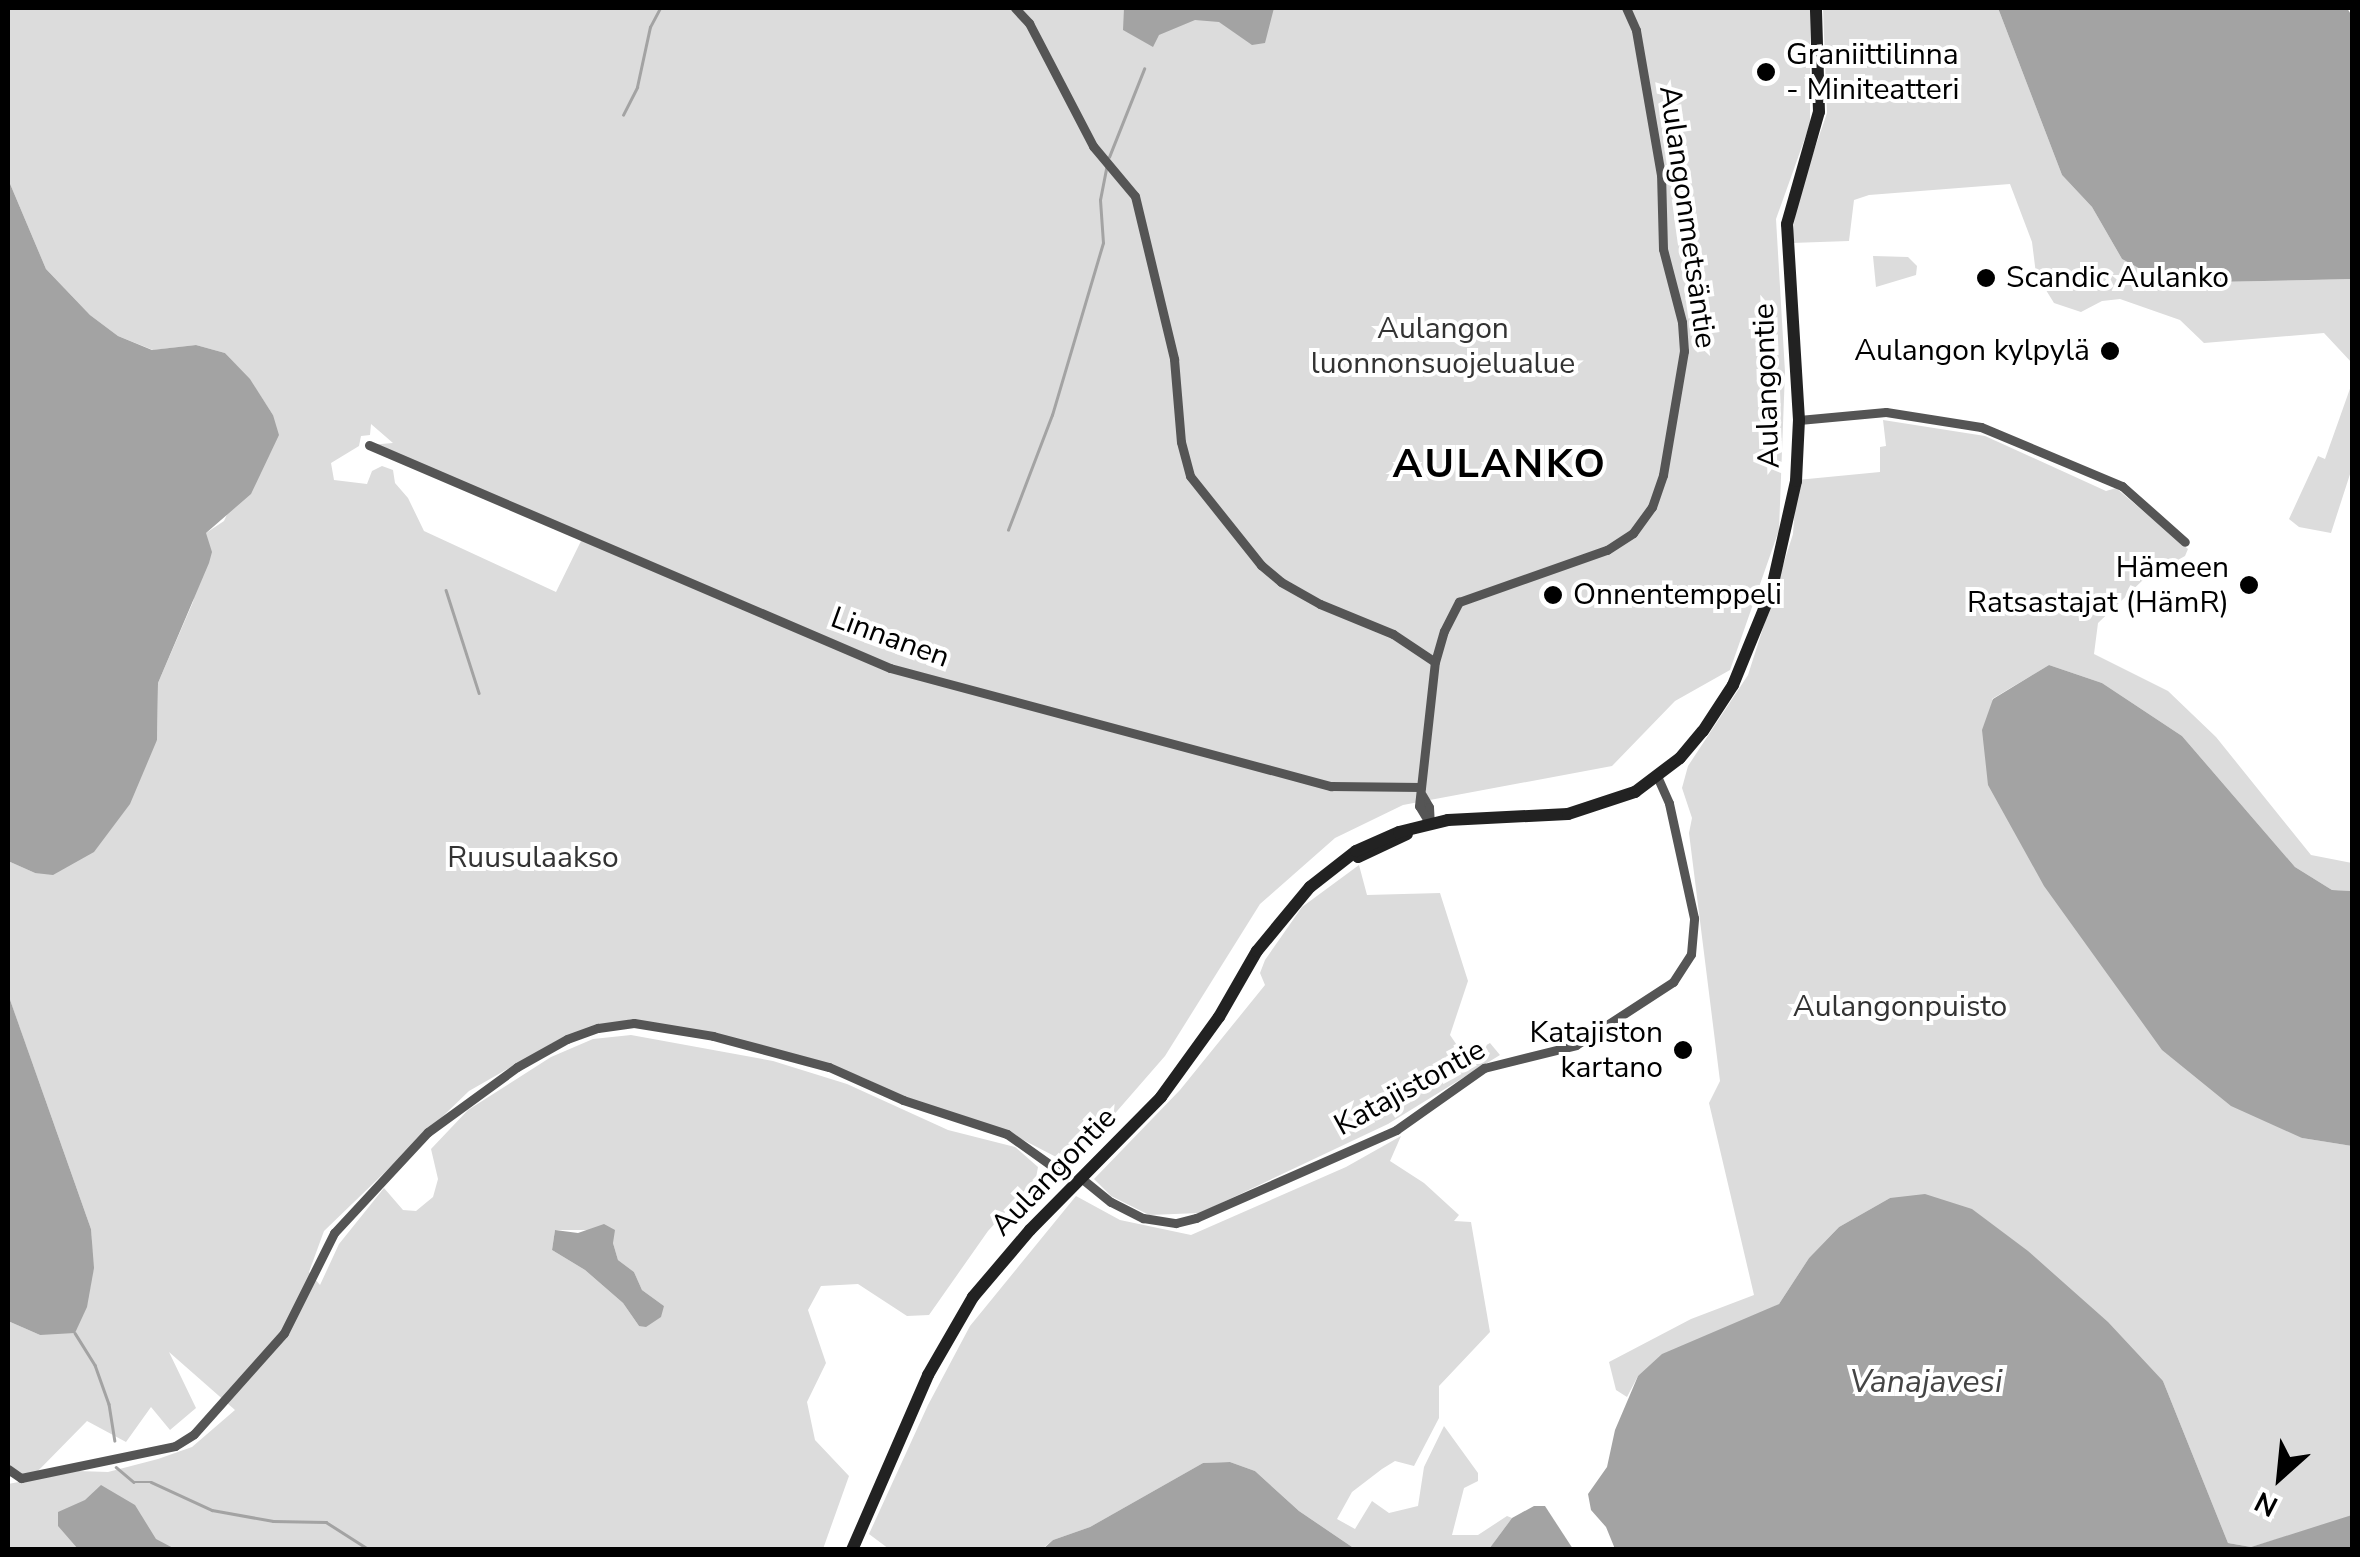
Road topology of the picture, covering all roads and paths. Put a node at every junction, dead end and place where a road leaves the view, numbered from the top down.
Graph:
1 (1015, 8) edge
2 (1626, 8) edge
3 (1816, 8) edge
4 (1799, 420) junction
5 (369, 445) dead end
6 (2185, 542) dead end
7 (1435, 662) junction
8 (1658, 778) junction
9 (1421, 791) junction
10 (1430, 824) junction
11 (1079, 1181) junction
12 (8, 1469) edge
13 (21, 1478) junction
14 (8, 1479) edge
15 (852, 1550) edge

1 - 7 street
2 - 7 street, Aulangonmetsäntie
3 - 4 street, Aulangontie
4 - 6 street
4 - 8 street, Aulangontie
5 - 9 street, Linnanen
7 - 9 street, Aulangonmetsäntie
8 - 10 street, Aulangontie
8 - 11 street, Katajistontie
9 - 10 street
10 - 11 street, Aulangontie
11 - 13 street, Katajistontie
11 - 15 street, Aulangontie
12 - 13 street
13 - 14 street, Katajistontie

